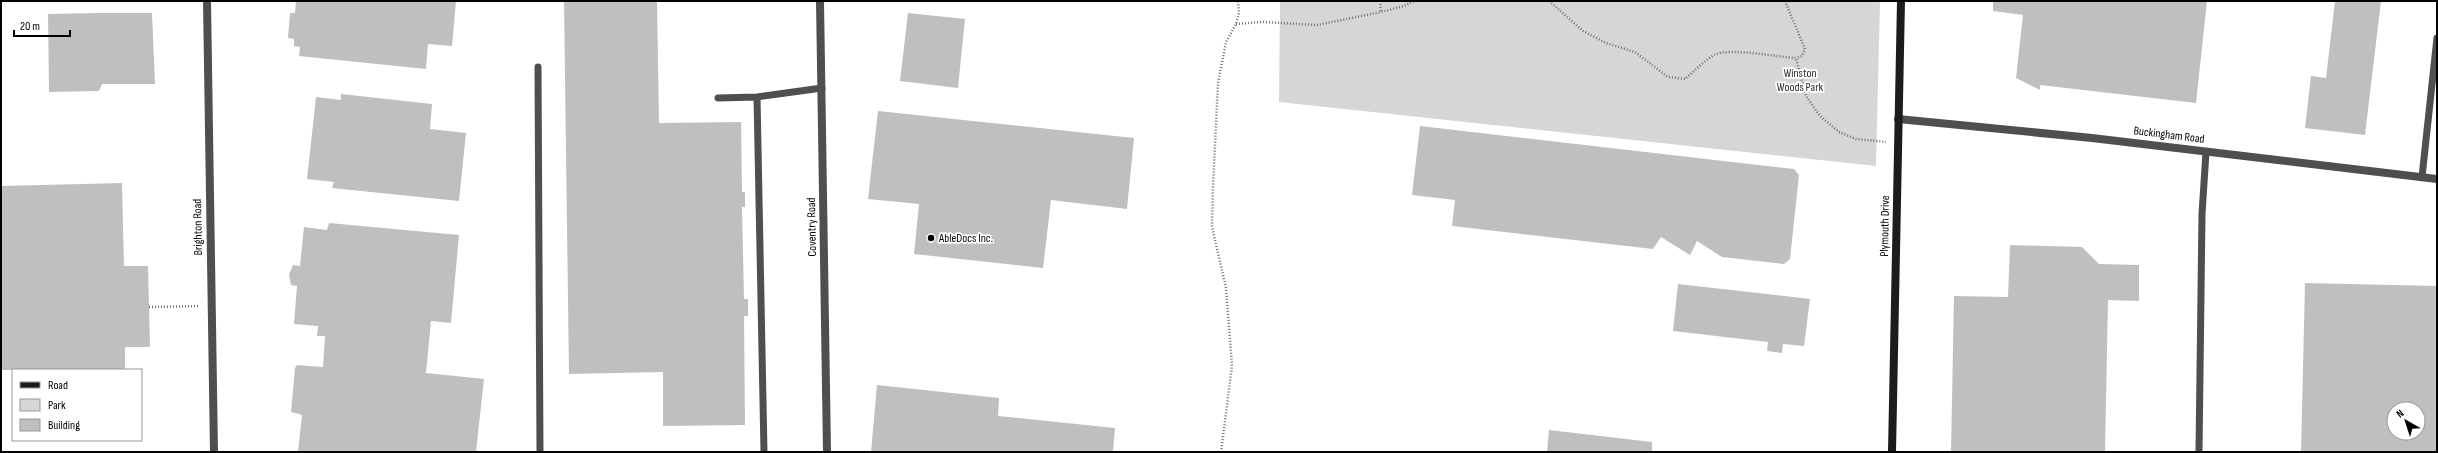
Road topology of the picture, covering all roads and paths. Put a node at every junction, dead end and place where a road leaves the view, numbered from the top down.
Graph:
1 (207, 1) edge
2 (820, 1) edge
3 (1238, 1) edge
4 (1380, 1) edge
5 (1414, 1) edge
6 (1549, 1) edge
7 (1785, 1) edge
8 (1902, 1) edge
9 (1381, 12) junction
10 (1236, 24) junction
11 (2437, 38) edge
12 (1796, 58) junction
13 (538, 67) dead end
14 (822, 88) junction
15 (757, 97) junction
16 (718, 98) dead end
17 (1898, 118) junction
18 (1898, 144) junction
19 (2206, 152) junction
20 (2422, 178) junction
21 (2437, 179) edge
22 (211, 306) junction
23 (149, 307) dead end
24 (214, 452) edge
25 (540, 452) edge
26 (764, 452) edge
27 (827, 452) edge
28 (1221, 452) edge
29 (1892, 452) edge
30 (2199, 452) edge

1 - 22 street, Brighton Road
2 - 14 street, Coventry Road
3 - 10 path
4 - 9 path
5 - 9 path
6 - 12 path
7 - 12 path
8 - 17 street, Plymouth Drive
9 - 10 path
10 - 28 path
11 - 20 lane
12 - 18 path
13 - 25 lane
14 - 15 lane
14 - 27 street, Coventry Road
15 - 16 lane
15 - 26 lane
17 - 18 street, Plymouth Drive
17 - 19 street, Buckingham Road
18 - 29 street, Plymouth Drive
19 - 20 street, Buckingham Road
19 - 30 lane
20 - 21 street, Buckingham Road
22 - 23 path
22 - 24 street, Brighton Road

